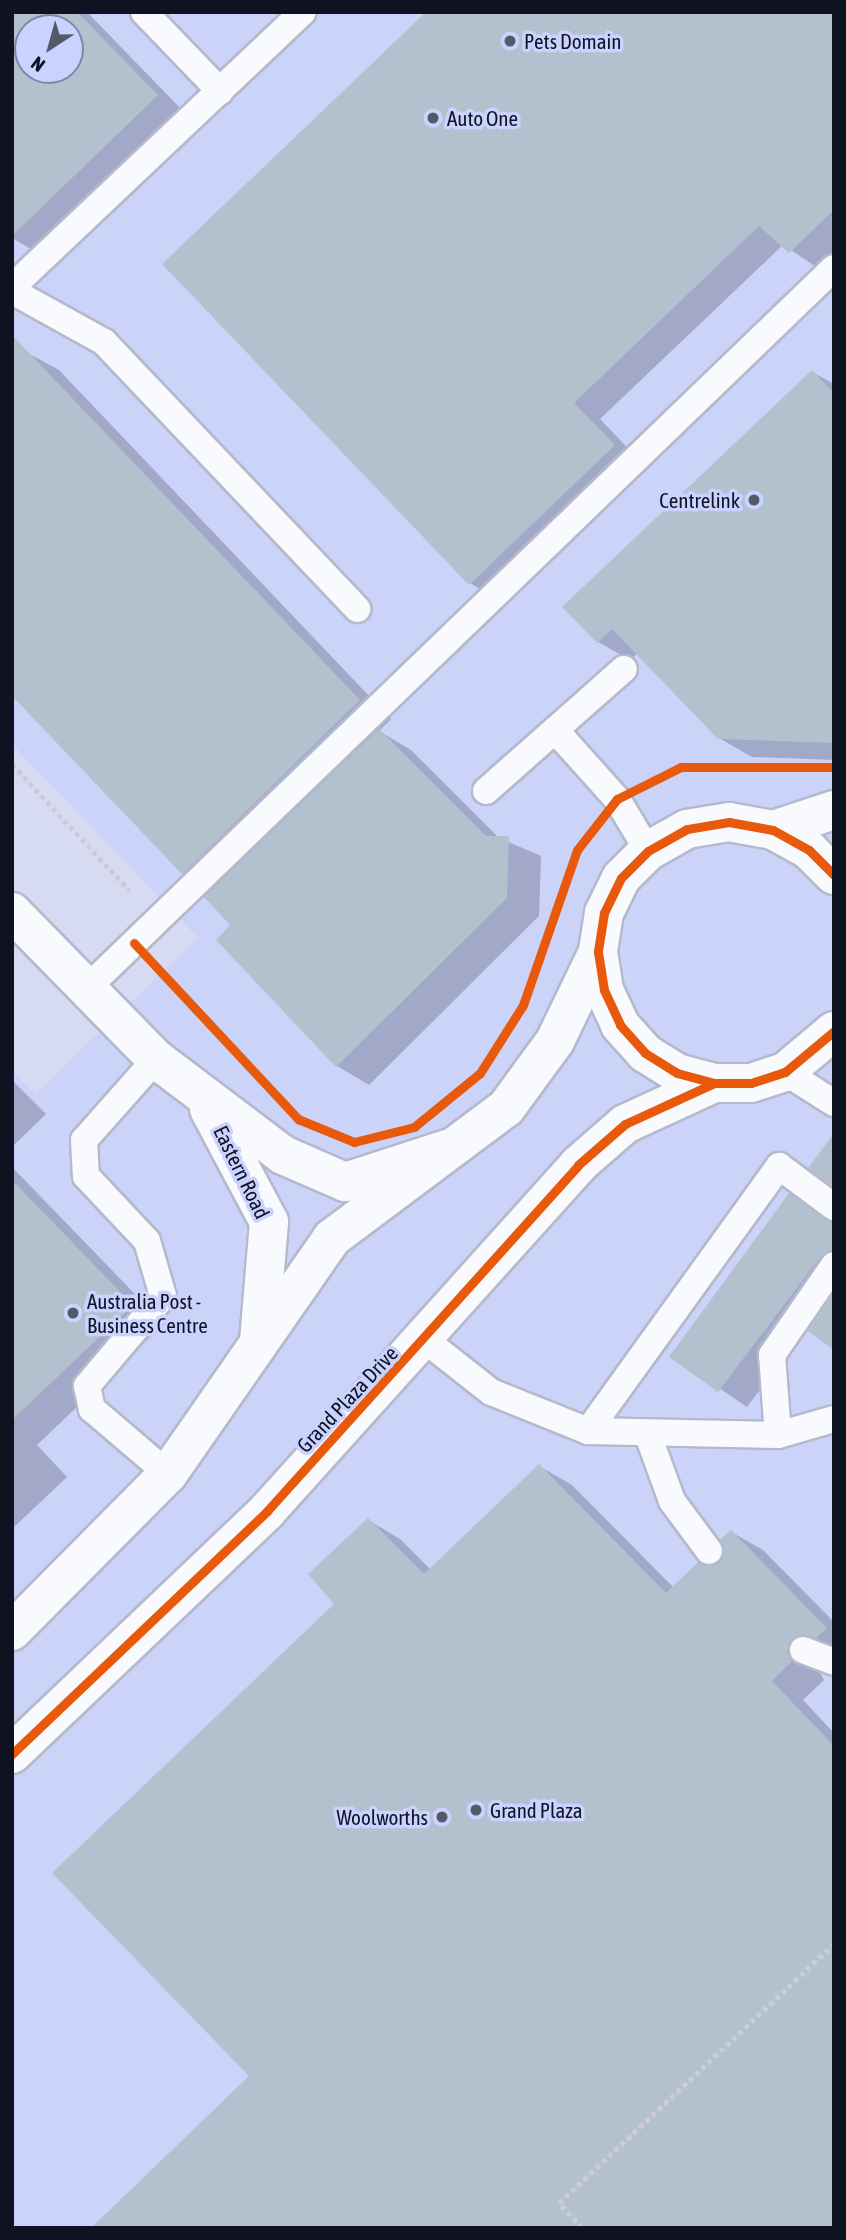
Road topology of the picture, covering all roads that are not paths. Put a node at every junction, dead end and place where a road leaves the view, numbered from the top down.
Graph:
1 (144, 12) edge
2 (303, 12) edge
3 (220, 91) junction
4 (834, 268) edge
5 (12, 289) edge
6 (357, 609) dead end
7 (624, 669) dead end
8 (555, 730) junction
9 (486, 791) dead end
10 (834, 810) edge
11 (773, 830) junction
12 (648, 851) junction
13 (834, 875) edge
14 (12, 912) edge
15 (598, 952) junction
16 (86, 989) junction
17 (834, 1031) edge
18 (156, 1059) junction
19 (785, 1072) junction
20 (714, 1083) junction
21 (199, 1093) junction
22 (834, 1103) edge
23 (456, 1146) junction
24 (834, 1206) edge
25 (834, 1265) edge
26 (259, 1340) junction
27 (425, 1340) junction
28 (834, 1419) edge
29 (588, 1431) junction
30 (648, 1435) junction
31 (778, 1436) junction
32 (168, 1474) junction
33 (709, 1551) dead end
34 (12, 1630) edge
35 (803, 1650) dead end
36 (834, 1662) edge
37 (12, 1754) edge

1 - 3 lane
2 - 3 lane
3 - 5 lane
4 - 16 lane
5 - 6 lane
7 - 8 lane
8 - 9 lane
8 - 12 lane
10 - 11 street
11 - 12 street
11 - 13 street
12 - 15 street
14 - 16 street, Eastern Road
15 - 20 street
15 - 23 street
16 - 18 street, Eastern Road
17 - 19 street
18 - 21 street, Eastern Road
18 - 32 lane
19 - 20 street
19 - 22 lane
20 - 27 street, Grand Plaza Drive
21 - 23 street, Eastern Road
21 - 26 street, Eastern Road
23 - 26 street
24 - 29 lane
25 - 31 lane
26 - 32 street
27 - 29 lane
27 - 37 street, Grand Plaza Drive
28 - 31 lane
29 - 30 lane
30 - 31 lane
30 - 33 lane
32 - 34 street
35 - 36 lane

